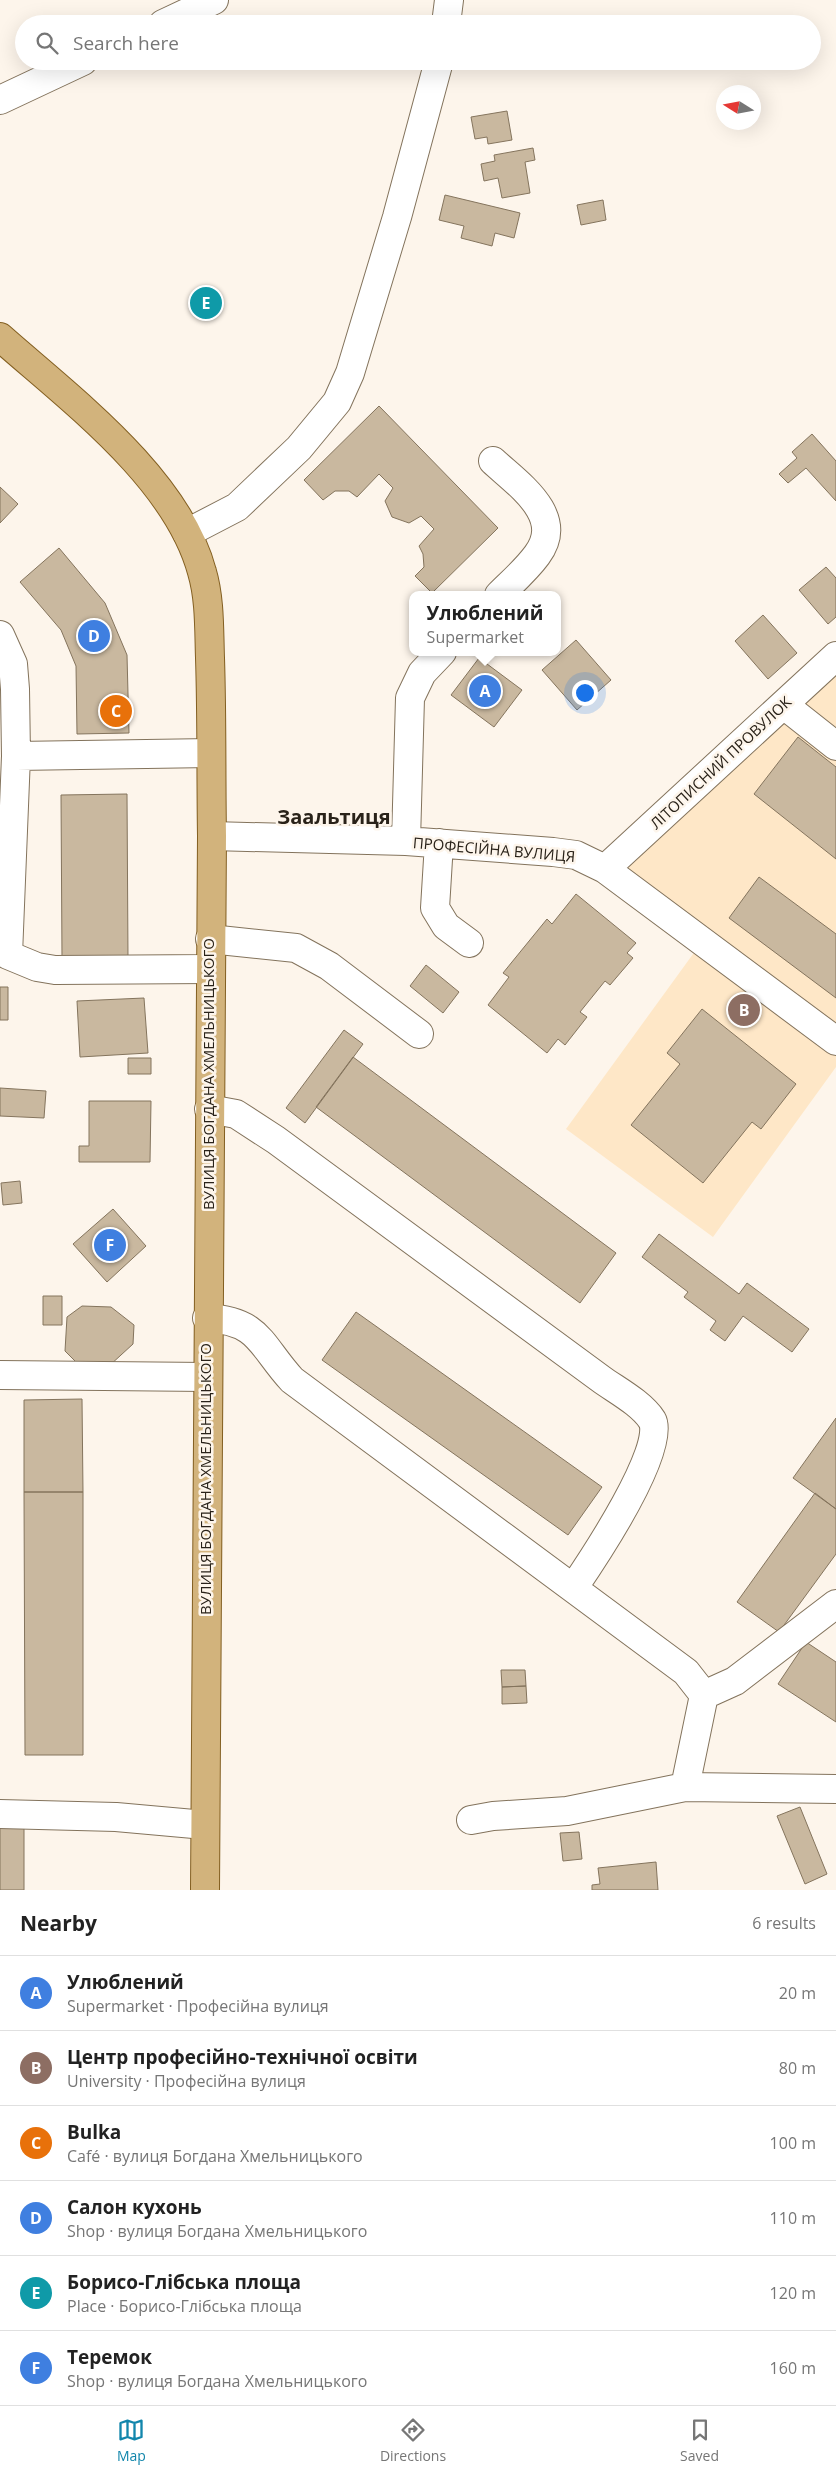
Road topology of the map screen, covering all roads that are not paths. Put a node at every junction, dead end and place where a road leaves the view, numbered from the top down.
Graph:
1 (214, 0) edge
2 (449, 0) edge
3 (182, 15) edge
4 (447, 15) edge
5 (65, 70) edge
6 (437, 70) edge
7 (0, 100) edge
8 (0, 337) edge
9 (494, 461) dead end
10 (187, 532) junction
11 (503, 591) edge
12 (0, 635) edge
13 (438, 656) edge
14 (836, 656) edge
15 (784, 705) junction
16 (836, 746) edge
17 (211, 753) junction
18 (16, 756) junction
19 (212, 836) junction
20 (406, 842) junction
21 (438, 843) junction
22 (605, 869) junction
23 (210, 939) junction
24 (469, 944) dead end
25 (4, 955) edge
26 (210, 970) junction
27 (419, 1034) dead end
28 (836, 1041) edge
29 (209, 1109) junction
30 (207, 1318) junction
31 (0, 1375) edge
32 (207, 1377) junction
33 (574, 1588) junction
34 (829, 1618) edge
35 (704, 1695) junction
36 (685, 1787) junction
37 (836, 1789) edge
38 (0, 1814) edge
39 (471, 1820) dead end
40 (205, 1825) junction
41 (205, 1890) edge

1 - 3 street
2 - 4 street
5 - 7 street
6 - 10 street
8 - 10 main road, ВУЛИЦЯ БОГДАНА ХМЕЛЬНИЦЬКОГО
9 - 11 street
10 - 17 main road, ВУЛИЦЯ БОГДАНА ХМЕЛЬНИЦЬКОГО
12 - 18 street
13 - 20 street
14 - 15 street, ЛІТОПИСНИЙ ПРОВУЛОК
15 - 16 street
15 - 22 street, ЛІТОПИСНИЙ ПРОВУЛОК
17 - 18 street
17 - 19 main road, ВУЛИЦЯ БОГДАНА ХМЕЛЬНИЦЬКОГО
18 - 25 street
19 - 20 street, ПРОФЕСІЙНА ВУЛИЦЯ
19 - 23 main road, ВУЛИЦЯ БОГДАНА ХМЕЛЬНИЦЬКОГО
20 - 21 street, ПРОФЕСІЙНА ВУЛИЦЯ
21 - 22 street, ПРОФЕСІЙНА ВУЛИЦЯ
21 - 24 street
22 - 28 street, ПРОФЕСІЙНА ВУЛИЦЯ
23 - 26 main road, ВУЛИЦЯ БОГДАНА ХМЕЛЬНИЦЬКОГО
23 - 27 street
25 - 26 street
26 - 29 main road, ВУЛИЦЯ БОГДАНА ХМЕЛЬНИЦЬКОГО
29 - 30 main road, ВУЛИЦЯ БОГДАНА ХМЕЛЬНИЦЬКОГО
29 - 33 street
30 - 32 main road, ВУЛИЦЯ БОГДАНА ХМЕЛЬНИЦЬКОГО
30 - 33 street
31 - 32 street
32 - 40 main road, ВУЛИЦЯ БОГДАНА ХМЕЛЬНИЦЬКОГО
33 - 35 street
34 - 35 street
35 - 36 street
36 - 37 street
36 - 39 street
38 - 40 street
40 - 41 main road, ВУЛИЦЯ БОГДАНА ХМЕЛЬНИЦЬКОГО

